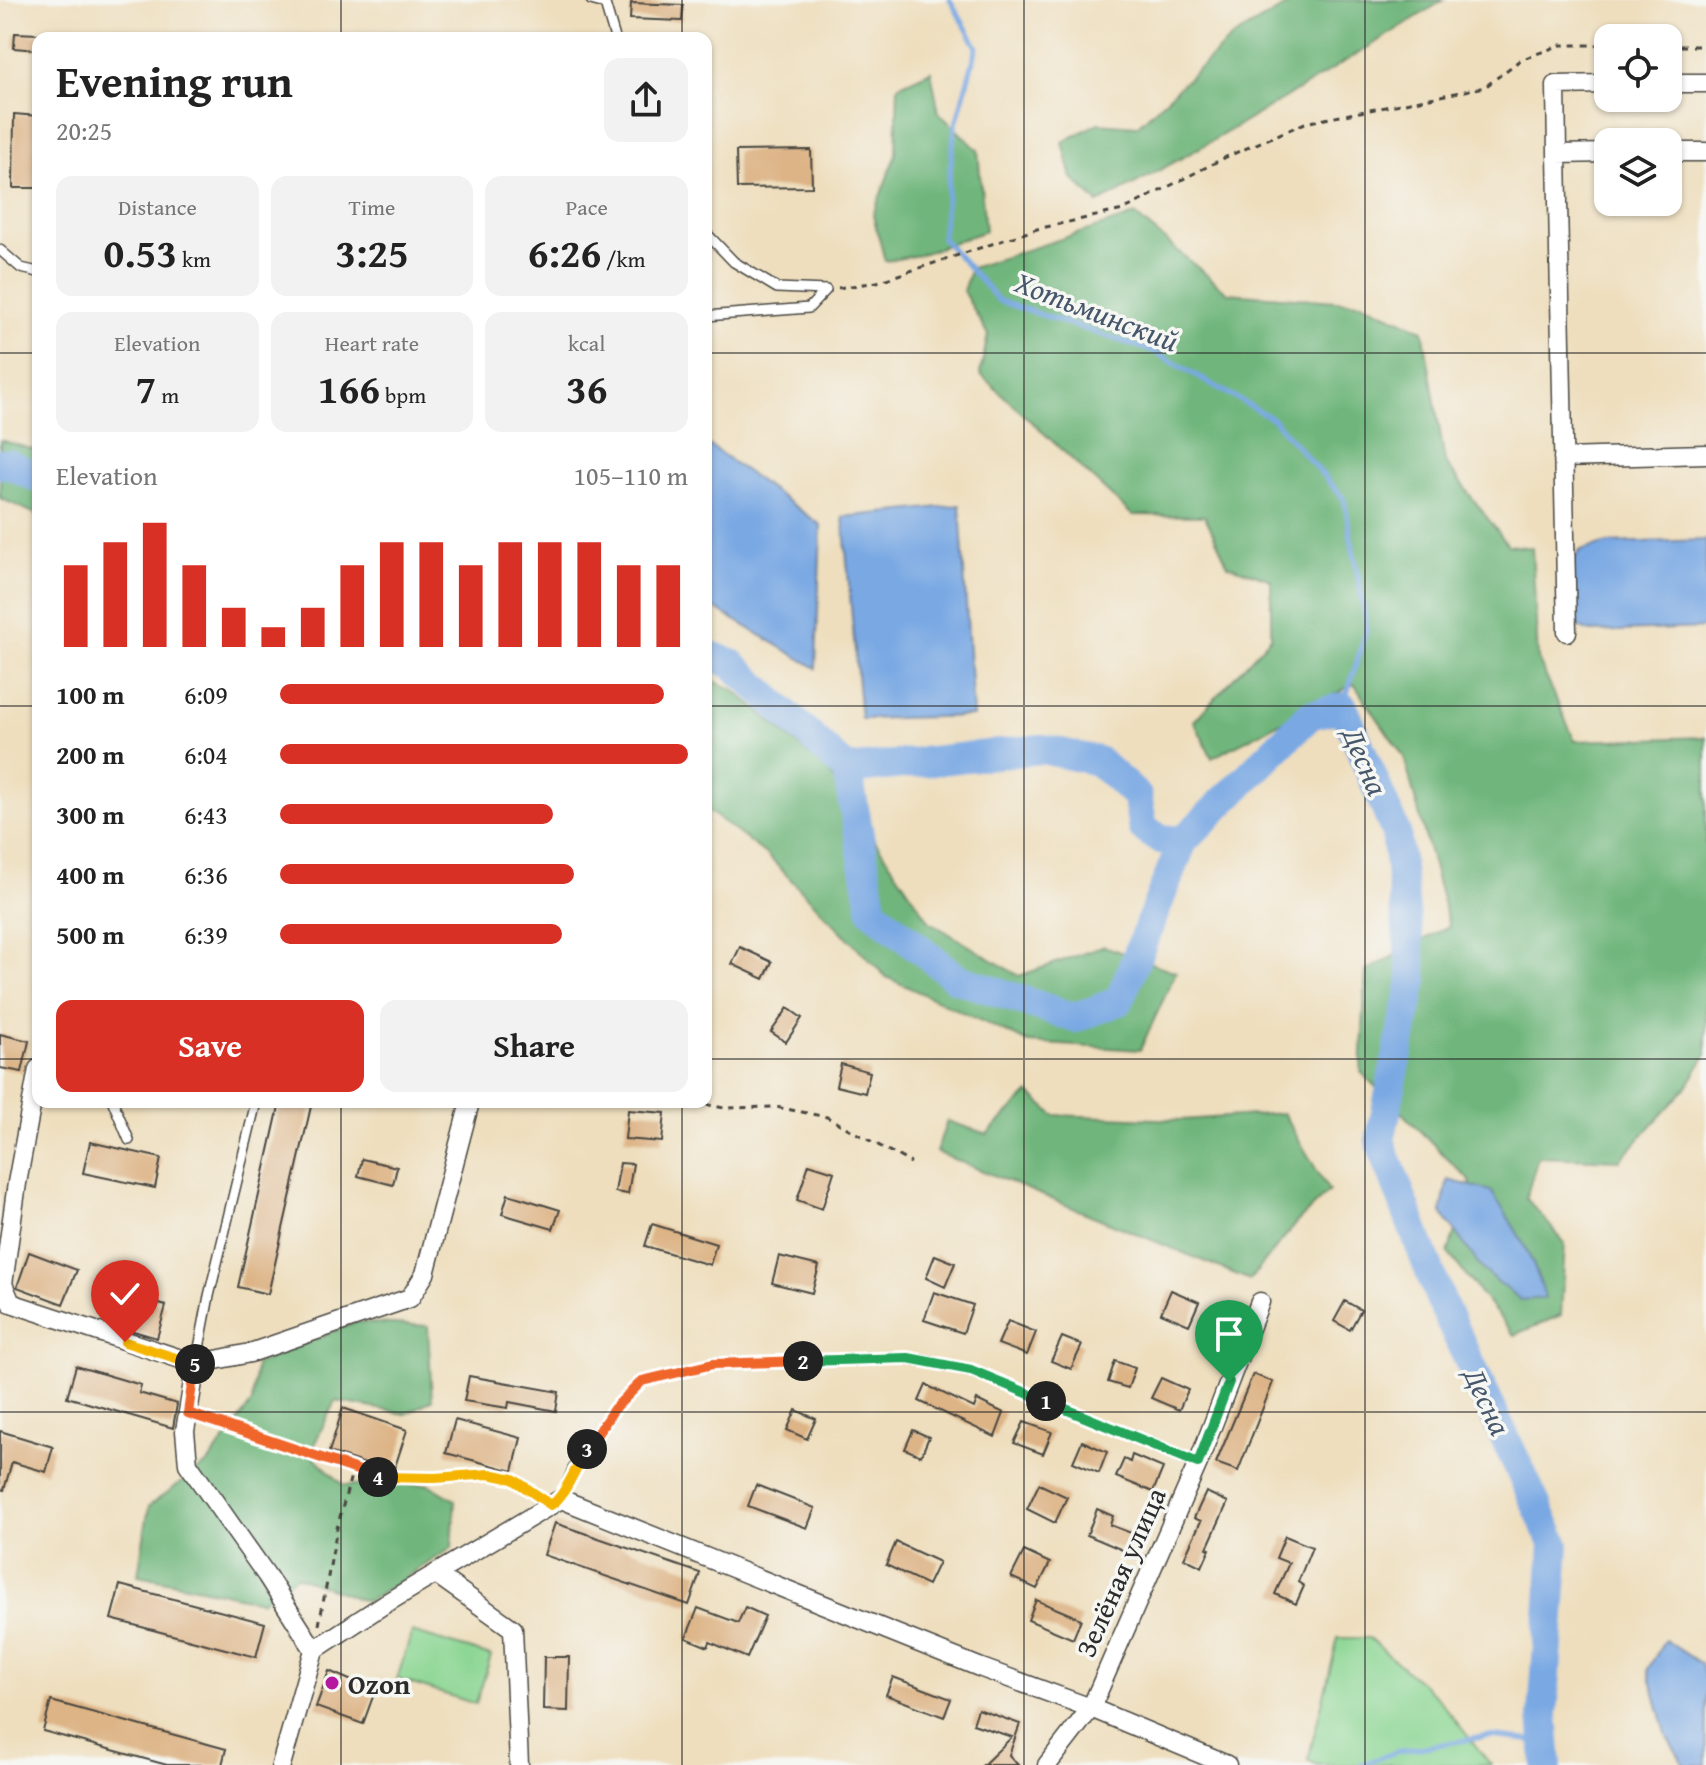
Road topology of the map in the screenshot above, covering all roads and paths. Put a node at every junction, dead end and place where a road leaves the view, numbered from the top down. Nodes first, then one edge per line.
1 (591, 0) edge
2 (613, 32) edge
3 (1594, 45) edge
4 (1682, 46) edge
5 (1706, 46) edge
6 (1682, 83) edge
7 (1706, 83) edge
8 (1594, 84) edge
9 (1682, 152) edge
10 (1706, 152) edge
11 (1594, 153) edge
12 (1557, 154) junction
13 (712, 239) edge
14 (0, 250) edge
15 (32, 271) edge
16 (826, 290) junction
17 (712, 316) edge
18 (1706, 454) edge
19 (1563, 458) junction
20 (1567, 632) dead end
21 (32, 1102) edge
22 (712, 1106) edge
23 (116, 1108) edge
24 (255, 1108) edge
25 (468, 1108) edge
26 (129, 1140) dead end
27 (911, 1163) dead end
28 (1260, 1302) dead end
29 (196, 1364) junction
30 (188, 1413) junction
31 (1198, 1463) junction
32 (353, 1468) junction
33 (556, 1502) junction
34 (436, 1574) junction
35 (314, 1650) junction
36 (1091, 1708) junction
37 (1225, 1764) edge
38 (281, 1765) edge
39 (519, 1765) edge
40 (1047, 1765) edge

1 - 2 lane
3 - 16 path
4 - 5 path
6 - 7 street
8 - 12 street
9 - 10 street
11 - 12 street
12 - 19 street
13 - 16 lane
14 - 15 lane
16 - 17 lane
18 - 19 street
19 - 20 street
21 - 29 street
22 - 27 path
23 - 26 lane
24 - 29 lane
25 - 29 street
28 - 31 street, Зелёная улица
29 - 30 street
30 - 32 path
30 - 35 street
31 - 33 lane
31 - 36 street, Зелёная улица
32 - 33 path
32 - 35 path
33 - 34 street
33 - 36 street
34 - 35 street
34 - 39 street
35 - 38 street
36 - 37 street
36 - 40 street, Зелёная улица

